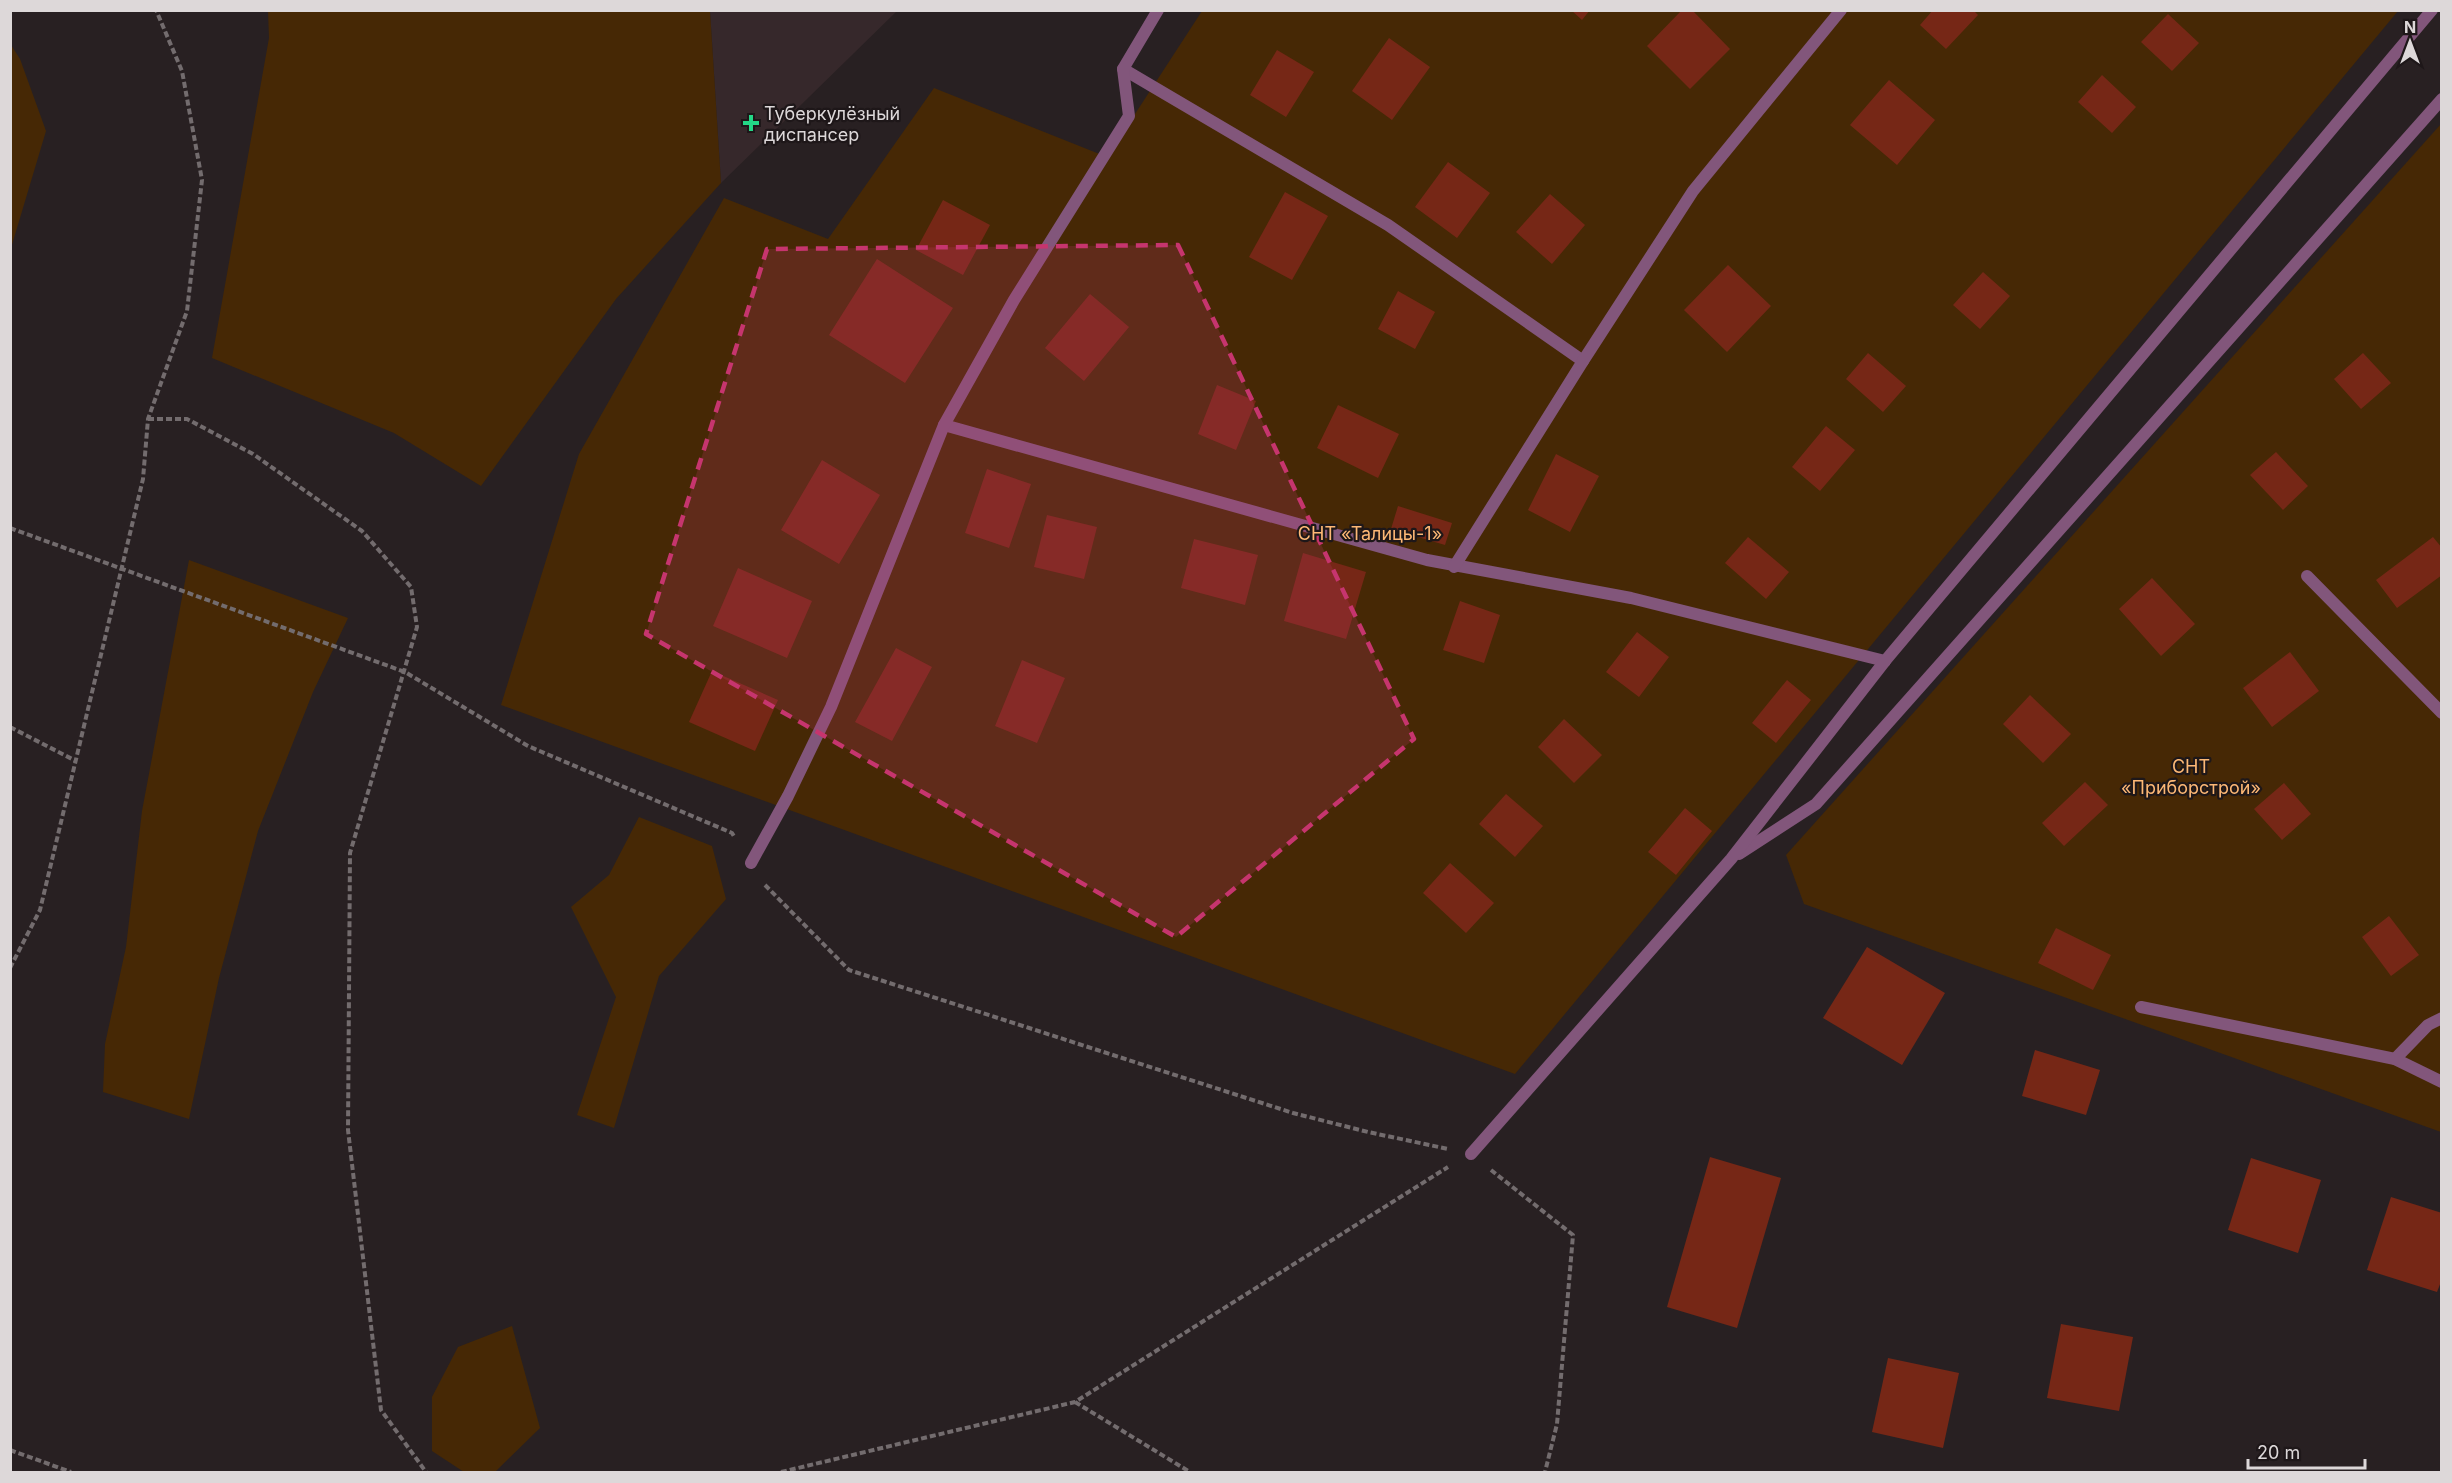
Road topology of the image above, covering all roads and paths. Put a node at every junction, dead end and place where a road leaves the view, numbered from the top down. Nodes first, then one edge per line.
1 (156, 10) edge
2 (1158, 10) edge
3 (2432, 10) edge
4 (1834, 12) edge
5 (1123, 69) junction
6 (2442, 99) edge
7 (1582, 361) junction
8 (148, 418) junction
9 (944, 425) junction
10 (10, 528) edge
11 (1454, 567) junction
12 (121, 569) junction
13 (2307, 576) dead end
14 (1885, 661) junction
15 (405, 672) junction
16 (2442, 713) edge
17 (10, 727) edge
18 (76, 761) junction
19 (1731, 859) junction
20 (751, 863) junction
21 (10, 968) edge
22 (2141, 1007) dead end
23 (2442, 1018) edge
24 (2395, 1059) junction
25 (2442, 1082) edge
26 (1471, 1154) junction
27 (1075, 1402) junction
28 (10, 1450) edge
29 (71, 1473) edge
30 (426, 1473) edge
31 (781, 1473) edge
32 (1190, 1473) edge
33 (1545, 1473) edge

1 - 8 path
2 - 5 lane
3 - 14 lane
4 - 7 lane
5 - 7 lane
5 - 9 lane
6 - 19 lane
7 - 11 lane
8 - 12 path
8 - 15 path
9 - 11 lane
9 - 20 lane
10 - 12 path
11 - 14 lane
12 - 15 path
12 - 18 path
13 - 16 lane
14 - 19 lane
15 - 20 path
15 - 30 path
17 - 18 path
18 - 21 path
19 - 26 lane
20 - 26 path
22 - 24 lane
23 - 24 lane
24 - 25 lane
26 - 27 path
26 - 33 path
27 - 31 path
27 - 32 path
28 - 29 path

